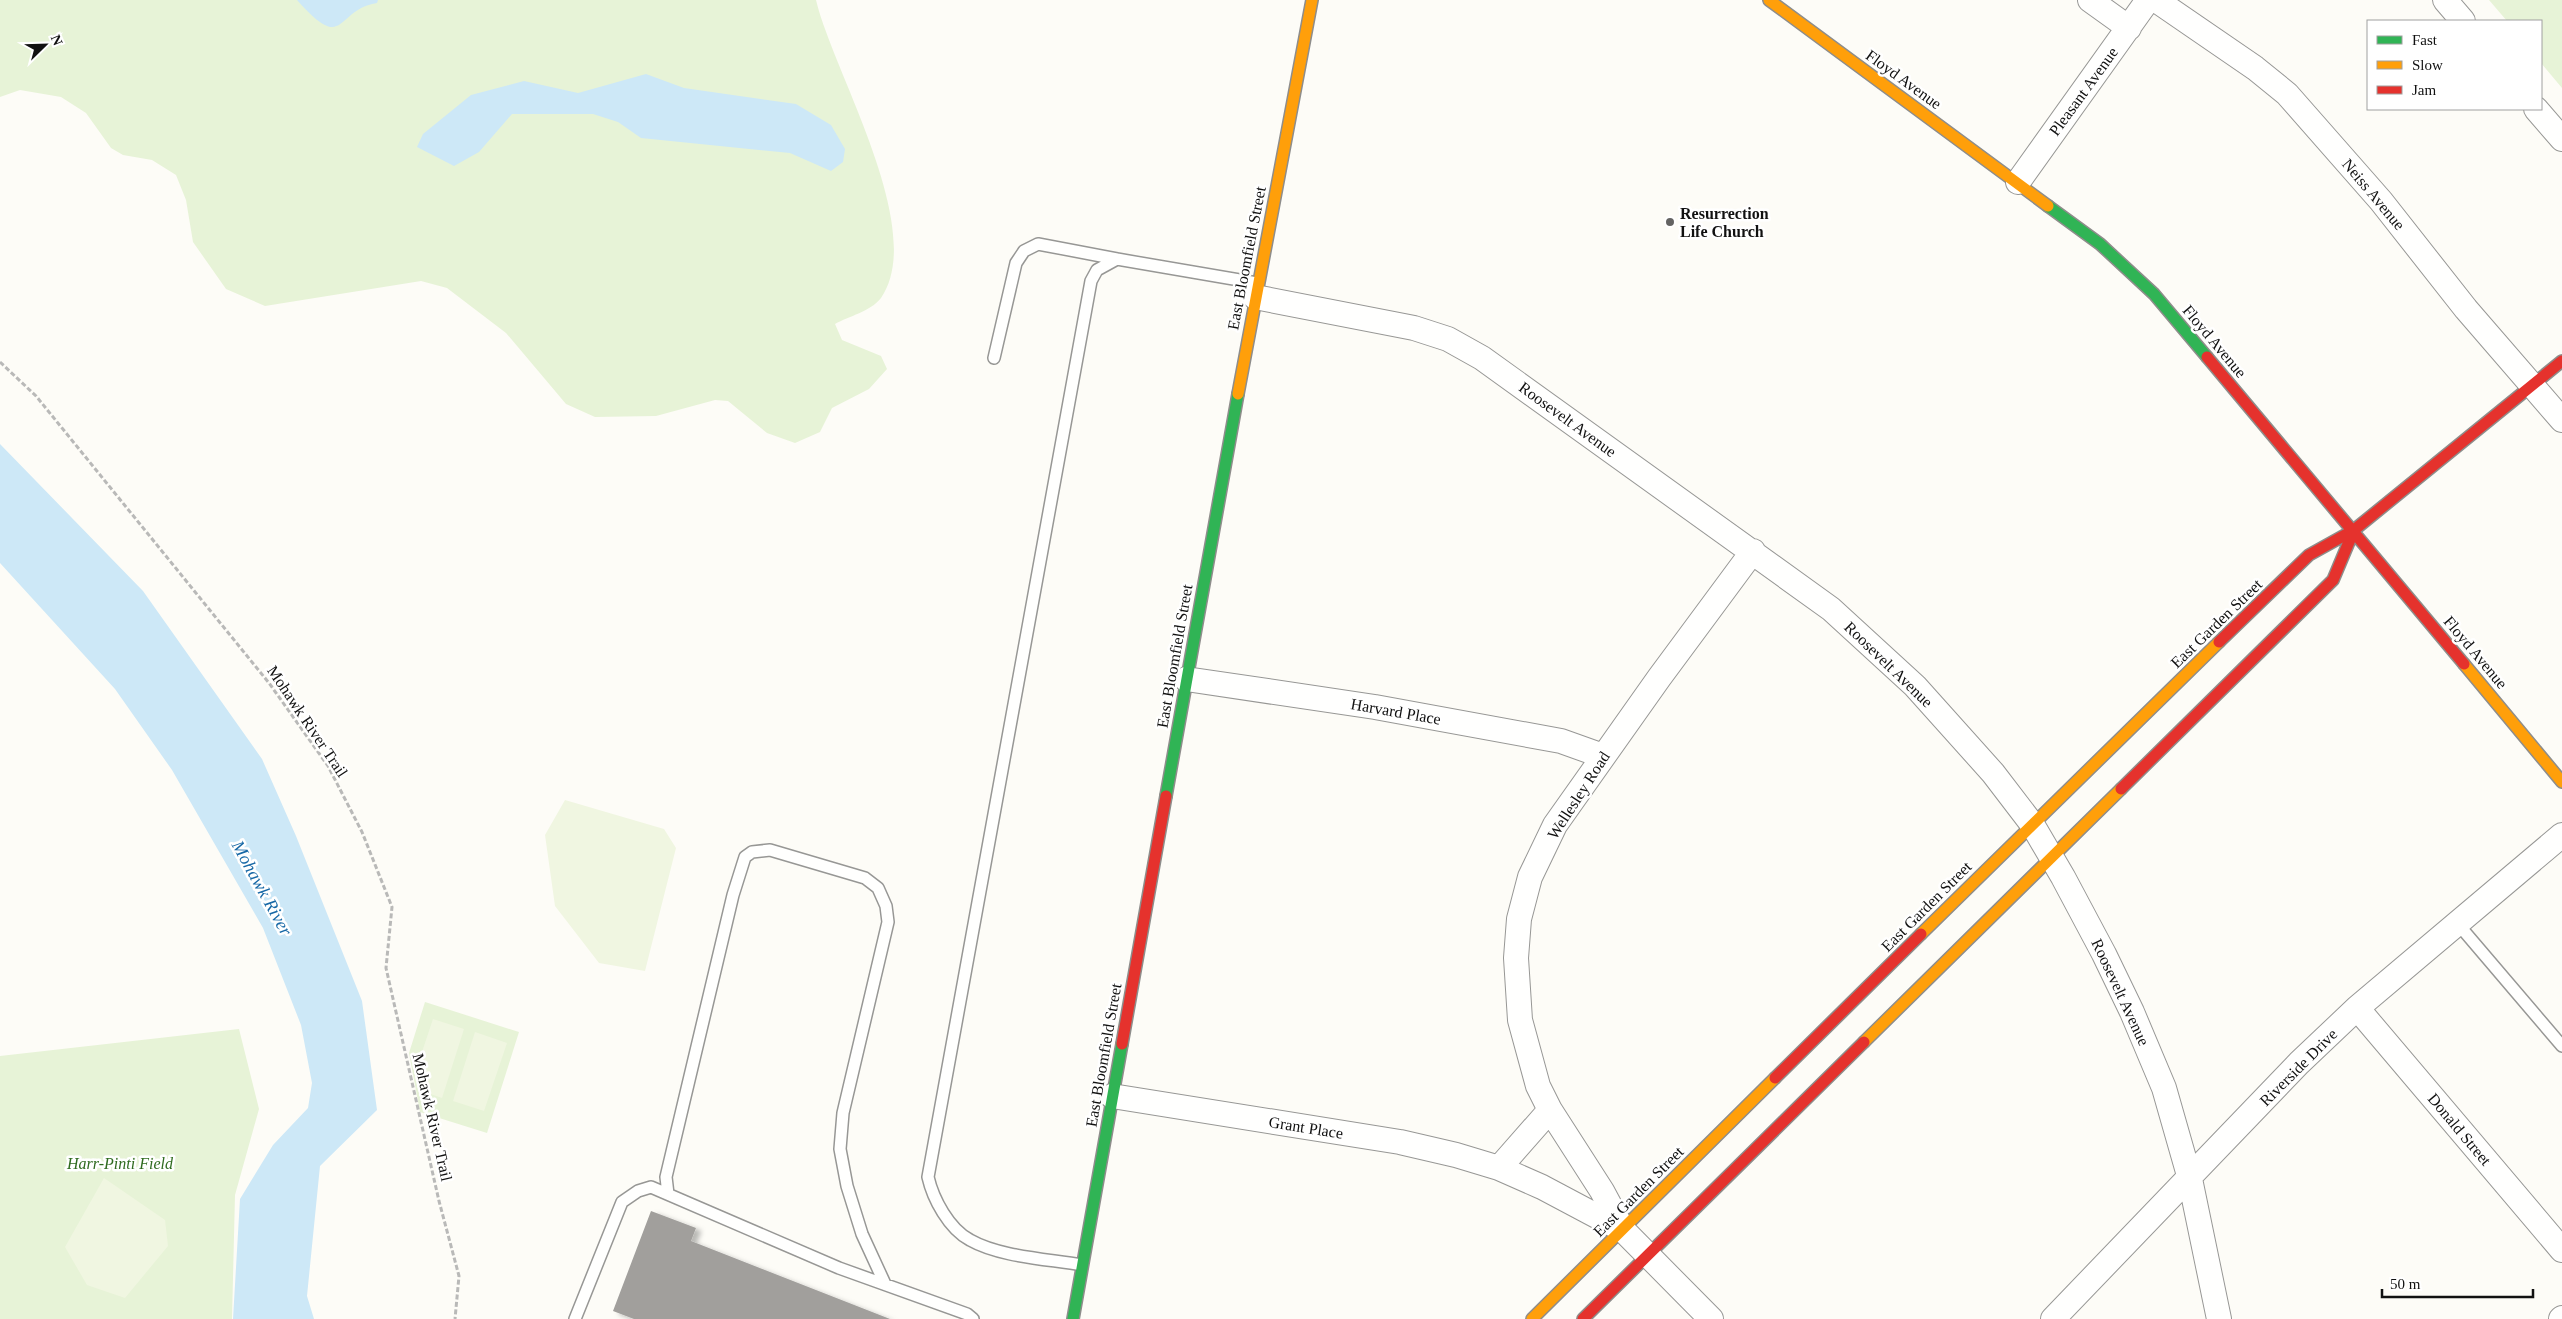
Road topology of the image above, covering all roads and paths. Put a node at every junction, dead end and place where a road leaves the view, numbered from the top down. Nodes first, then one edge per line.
1 (1312, 0) edge
2 (1769, 0) edge
3 (2090, 0) edge
4 (2148, 0) edge
5 (2156, 0) edge
6 (2445, 0) edge
7 (2461, 20) edge
8 (2129, 28) junction
9 (2537, 110) edge
10 (2562, 139) edge
11 (2018, 182) junction
12 (1116, 259) junction
13 (1256, 290) junction
14 (994, 358) dead end
15 (2562, 361) edge
16 (0, 362) edge
17 (2533, 386) junction
18 (2562, 420) edge
19 (2354, 530) junction
20 (1753, 551) junction
21 (1186, 679) junction
22 (1604, 756) junction
23 (2562, 782) edge
24 (2032, 824) junction
25 (2562, 835) edge
26 (2052, 856) junction
27 (2458, 924) junction
28 (2357, 1008) junction
29 (2562, 1046) edge
30 (1112, 1096) junction
31 (1550, 1110) junction
32 (1499, 1168) junction
33 (2190, 1179) junction
34 (668, 1194) junction
35 (1622, 1230) junction
36 (2562, 1250) edge
37 (1647, 1256) junction
38 (1082, 1265) junction
39 (885, 1284) junction
40 (455, 1319) edge
41 (575, 1319) edge
42 (973, 1319) edge
43 (1073, 1319) edge
44 (1532, 1319) edge
45 (1583, 1319) edge
46 (1711, 1319) edge
47 (2053, 1319) edge
48 (2219, 1319) edge

1 - 13 street, East Bloomfield Street
2 - 11 street, Floyd Avenue
3 - 8 street
4 - 8 street, Pleasant Avenue
5 - 17 street, Neiss Avenue
6 - 7 street
8 - 11 street, Pleasant Avenue
9 - 10 street
11 - 19 street, Floyd Avenue
12 - 13 lane
12 - 14 lane
12 - 38 lane
13 - 20 street, Roosevelt Avenue
13 - 21 street, East Bloomfield Street
15 - 17 street, East Garden Street
16 - 40 path, Mohawk River Trail
17 - 18 street, Neiss Avenue
17 - 19 street, East Garden Street
19 - 23 street, Floyd Avenue
19 - 24 street, East Garden Street
19 - 26 street, East Garden Street
20 - 22 street, Wellesley Road
20 - 24 street, Roosevelt Avenue
21 - 22 street, Harvard Place
21 - 30 street, East Bloomfield Street
22 - 31 street, Wellesley Road
24 - 26 street, Roosevelt Avenue
24 - 35 street, East Garden Street
25 - 27 street, Riverside Drive
26 - 33 street, Roosevelt Avenue
26 - 37 street, East Garden Street
27 - 28 street, Riverside Drive
27 - 29 lane
28 - 33 street, Riverside Drive
28 - 36 street, Donald Street
30 - 32 street, Grant Place
30 - 38 street, East Bloomfield Street
31 - 32 street
31 - 35 street, Wellesley Road
32 - 35 street, Grant Place
33 - 47 street, Riverside Drive
33 - 48 street, Roosevelt Avenue
34 - 39 lane
34 - 39 lane
34 - 41 lane
35 - 37 street, Wellesley Road
35 - 44 street, East Garden Street
37 - 45 street, East Garden Street
37 - 46 street, Wellesley Road
38 - 43 street, East Bloomfield Street
39 - 42 lane

